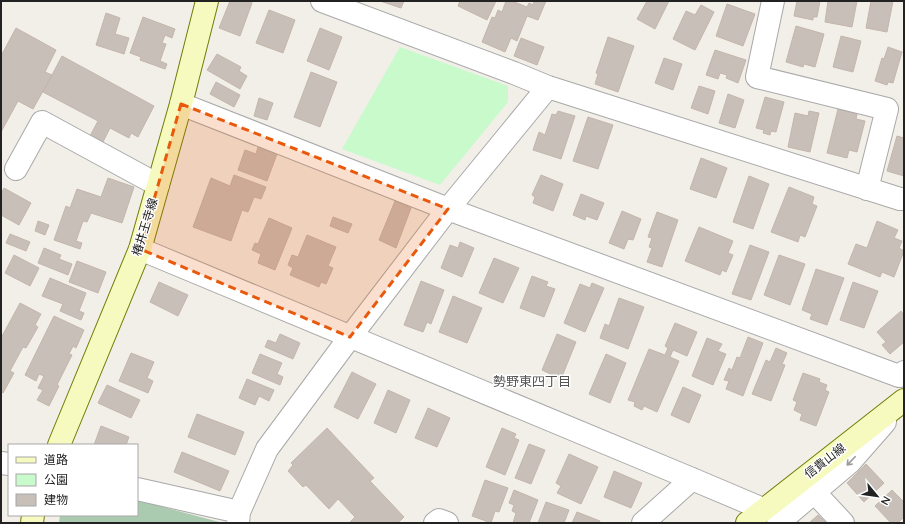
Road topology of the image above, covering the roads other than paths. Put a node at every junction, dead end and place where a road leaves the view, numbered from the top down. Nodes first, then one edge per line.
1 (207, 1) edge
2 (322, 1) edge
3 (773, 1) edge
4 (548, 87) junction
5 (181, 104) junction
6 (16, 169) dead end
7 (158, 185) junction
8 (866, 189) junction
9 (904, 199) edge
10 (448, 209) junction
11 (140, 249) junction
12 (350, 337) junction
13 (904, 372) edge
14 (904, 400) edge
15 (59, 444) edge
16 (692, 479) junction
17 (138, 489) edge
18 (815, 493) junction
19 (239, 518) edge
20 (763, 518) edge
21 (435, 523) edge
22 (448, 523) edge
23 (643, 523) edge
24 (843, 523) edge

1 - 5 main road, 椿井王寺線
2 - 4 street
3 - 8 street
4 - 8 street
4 - 10 street
5 - 7 main road, 椿井王寺線
5 - 10 street
6 - 7 street
7 - 11 main road, 椿井王寺線
8 - 9 street
10 - 12 street
10 - 13 street
11 - 12 street
11 - 15 main road, 椿井王寺線
12 - 16 street
12 - 19 street
14 -> 18 street
14 - 20 main road, 信貴山線
16 - 20 street
16 - 23 street
17 - 19 street
18 - 20 street
18 - 24 street
21 - 22 street

